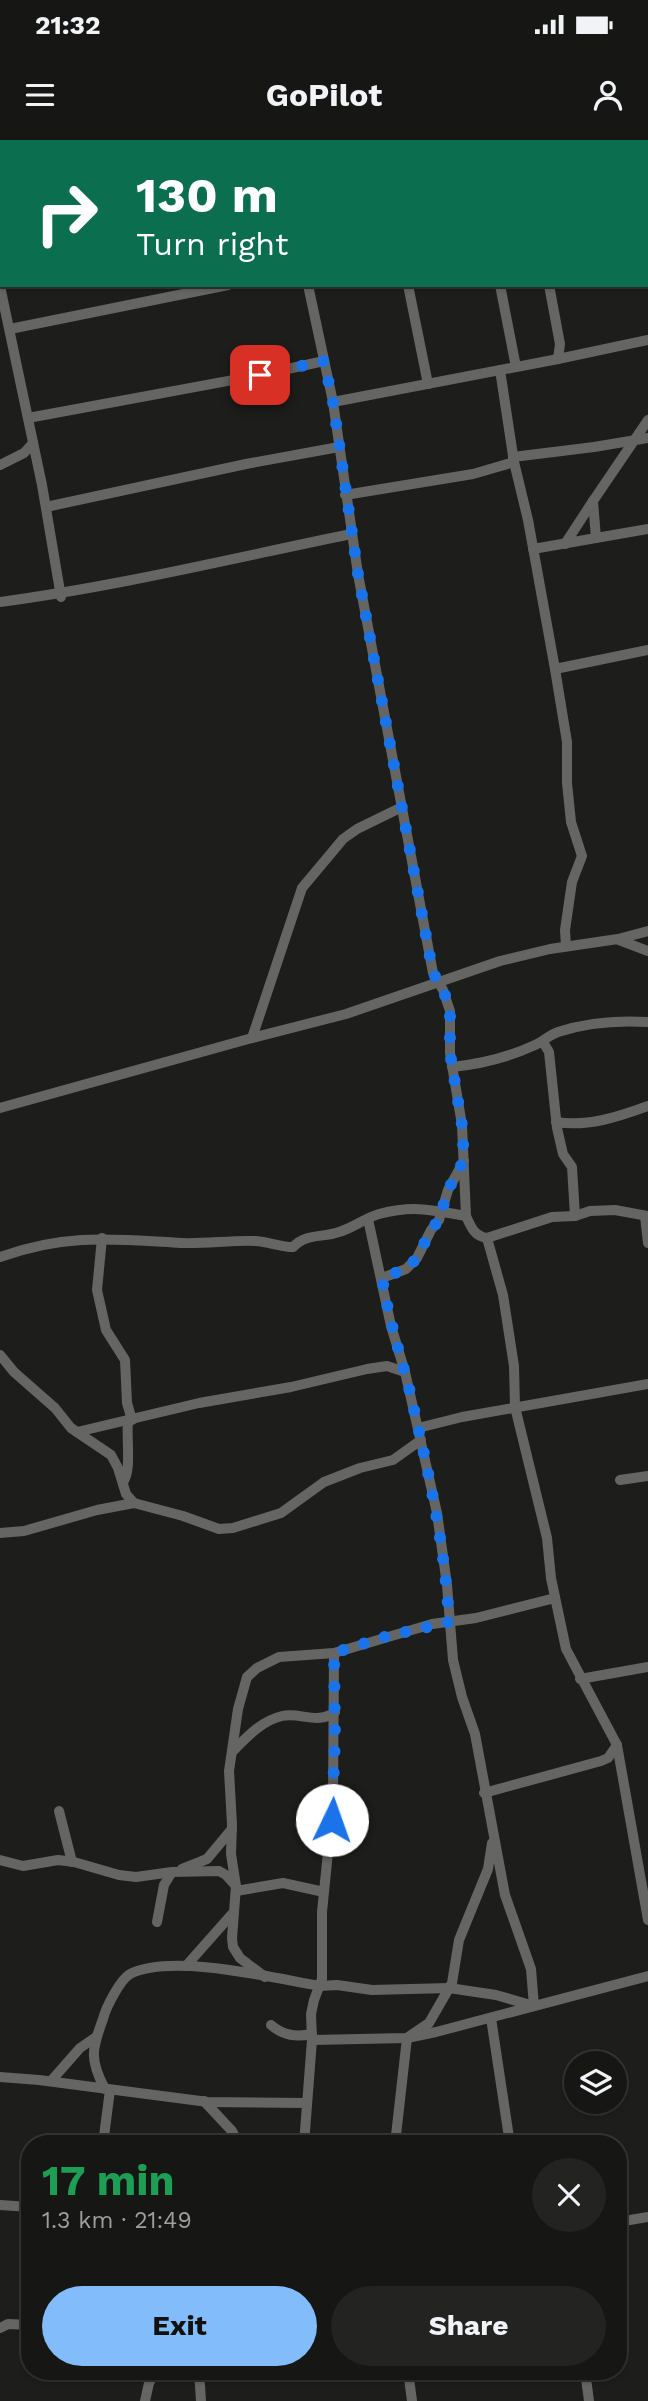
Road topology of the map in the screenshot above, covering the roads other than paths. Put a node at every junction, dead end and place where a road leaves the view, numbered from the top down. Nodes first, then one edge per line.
1 (0, 287) edge
2 (218, 287) edge
3 (308, 287) edge
4 (408, 287) edge
5 (500, 287) edge
6 (549, 287) edge
7 (10, 329) junction
8 (648, 340) edge
9 (558, 359) junction
10 (324, 361) junction
11 (516, 368) junction
12 (500, 370) junction
13 (428, 384) junction
14 (333, 402) junction
15 (28, 418) junction
16 (648, 420) edge
17 (648, 438) edge
18 (633, 440) junction
19 (33, 443) junction
20 (338, 447) junction
21 (514, 459) junction
22 (0, 465) edge
23 (345, 495) junction
24 (593, 500) junction
25 (46, 507) junction
26 (648, 529) edge
27 (351, 534) junction
28 (596, 538) junction
29 (565, 544) junction
30 (533, 549) junction
31 (61, 595) junction
32 (0, 602) edge
33 (648, 650) edge
34 (555, 669) junction
35 (402, 807) junction
36 (648, 931) edge
37 (618, 939) junction
38 (566, 946) junction
39 (648, 951) edge
40 (439, 983) junction
41 (648, 1022) edge
42 (252, 1038) junction
43 (543, 1042) junction
44 (452, 1067) junction
45 (648, 1106) edge
46 (0, 1108) edge
47 (556, 1122) junction
48 (464, 1160) junction
49 (442, 1212) junction
50 (466, 1216) junction
51 (575, 1216) junction
52 (646, 1216) edge
53 (368, 1219) junction
54 (102, 1238) junction
55 (487, 1238) junction
56 (648, 1243) edge
57 (0, 1257) edge
58 (382, 1278) junction
59 (0, 1355) edge
60 (405, 1372) junction
61 (648, 1384) edge
62 (516, 1407) junction
63 (130, 1420) junction
64 (418, 1427) junction
65 (77, 1432) junction
66 (421, 1440) junction
67 (648, 1476) edge
68 (620, 1480) dead end
69 (123, 1482) junction
70 (134, 1503) junction
71 (0, 1533) edge
72 (555, 1598) junction
73 (449, 1622) junction
74 (334, 1653) junction
75 (648, 1667) edge
76 (580, 1679) junction
77 (335, 1712) junction
78 (617, 1745) junction
79 (232, 1752) junction
80 (484, 1793) junction
81 (59, 1811) dead end
82 (232, 1829) junction
83 (494, 1835) junction
84 (0, 1860) edge
85 (72, 1862) junction
86 (173, 1872) junction
87 (236, 1889) junction
88 (324, 1892) junction
89 (234, 1911) junction
90 (648, 1920) edge
91 (157, 1922) dead end
92 (187, 1966) junction
93 (648, 1976) edge
94 (266, 1978) junction
95 (320, 1986) junction
96 (449, 1988) junction
97 (534, 2006) junction
98 (491, 2018) junction
99 (271, 2025) dead end
100 (96, 2037) junction
101 (312, 2037) junction
102 (407, 2038) junction
103 (0, 2077) edge
104 (51, 2081) junction
105 (108, 2089) junction
106 (204, 2101) junction
107 (307, 2103) junction
108 (104, 2135) edge
109 (234, 2135) edge
110 (305, 2135) edge
111 (396, 2135) edge
112 (509, 2135) edge
113 (0, 2205) edge
114 (21, 2206) edge
115 (648, 2217) edge
116 (627, 2220) edge
117 (21, 2325) edge
118 (0, 2328) edge
119 (151, 2380) edge
120 (200, 2380) edge
121 (409, 2380) edge
122 (586, 2380) edge
123 (145, 2401) edge
124 (201, 2401) edge
125 (412, 2401) edge
126 (589, 2401) edge

1 - 7 street
2 - 7 street
3 - 10 street
4 - 13 street
5 - 11 street
6 - 9 street
7 - 15 street
8 - 9 street
9 - 11 street
10 - 14 street
10 - 15 street
11 - 12 street
12 - 13 street
12 - 21 street
13 - 14 street
14 - 20 street
15 - 19 street
16 - 18 street
17 - 18 street
18 - 21 street
18 - 24 street
19 - 22 street
19 - 25 street
20 - 23 street
20 - 25 street
21 - 23 street
21 - 30 street
23 - 27 street
24 - 28 street
24 - 29 street
25 - 31 street
26 - 28 street
27 - 31 street
27 - 35 street
28 - 29 street
29 - 30 street
30 - 34 street
31 - 32 street
33 - 34 street
34 - 38 street
35 - 40 street
35 - 42 street
36 - 37 street
37 - 38 street
37 - 39 street
38 - 40 street
40 - 42 street
40 - 44 street
41 - 43 street
42 - 46 street
43 - 44 street
43 - 47 street
44 - 48 street
45 - 47 street
47 - 51 street
48 - 49 street
48 - 50 street
49 - 50 street
49 - 53 street
49 - 58 street
50 - 55 street
51 - 52 street
51 - 55 street
52 - 56 street
53 - 54 street
53 - 58 street
54 - 57 street
54 - 63 street
55 - 62 street
58 - 60 street
59 - 65 street
60 - 63 street
60 - 64 street
61 - 62 street
62 - 64 street
62 - 72 street
63 - 65 street
63 - 69 street
64 - 66 street
65 - 69 street
66 - 70 street
66 - 73 street
67 - 68 street
69 - 70 street
70 - 71 street
72 - 73 street
72 - 76 street
73 - 74 street
73 - 80 street
74 - 77 street
74 - 79 street
75 - 76 street
76 - 78 street
77 - 79 street
77 - 88 street
78 - 80 street
78 - 90 street
79 - 82 street
80 - 83 street
81 - 85 street
82 - 86 street
82 - 87 street
83 - 96 street
83 - 97 street
84 - 85 street
85 - 86 street
86 - 87 street
86 - 91 street
87 - 88 street
87 - 89 street
88 - 95 street
89 - 92 street
89 - 94 street
92 - 94 street
92 - 100 street
93 - 97 street
94 - 95 street
95 - 96 street
95 - 101 street
96 - 97 street
96 - 102 street
97 - 98 street
98 - 102 street
98 - 112 street
99 - 101 street
100 - 104 street
100 - 105 street
101 - 102 street
101 - 107 street
102 - 111 street
103 - 104 street
104 - 105 street
105 - 106 street
105 - 108 street
106 - 107 street
106 - 109 street
107 - 110 street
113 - 114 street
115 - 116 street
117 - 118 street
119 - 123 street
120 - 124 street
121 - 125 street
122 - 126 street

